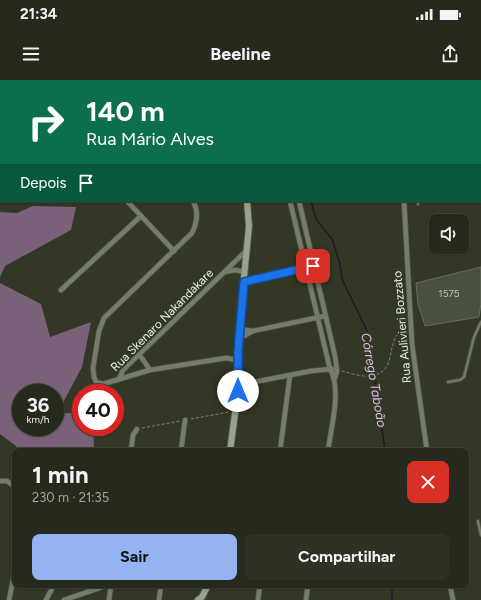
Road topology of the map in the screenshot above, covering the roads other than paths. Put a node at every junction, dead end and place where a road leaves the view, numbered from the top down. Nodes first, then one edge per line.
1 (128, 202) edge
2 (193, 202) edge
3 (248, 202) edge
4 (290, 202) edge
5 (298, 202) edge
6 (404, 202) edge
7 (141, 216) junction
8 (247, 250) junction
9 (174, 251) junction
10 (313, 266) junction
11 (306, 268) junction
12 (225, 272) junction
13 (245, 272) junction
14 (244, 282) junction
15 (60, 290) dead end
16 (325, 316) junction
17 (318, 318) junction
18 (481, 322) edge
19 (239, 329) junction
20 (252, 331) junction
21 (238, 339) junction
22 (238, 352) junction
23 (139, 354) junction
24 (226, 358) junction
25 (237, 360) junction
26 (330, 369) junction
27 (150, 370) junction
28 (337, 371) junction
29 (290, 376) junction
30 (335, 378) junction
31 (119, 379) junction
32 (448, 382) dead end
33 (238, 385) junction
34 (185, 420) road end
35 (137, 429) road end
36 (132, 448) edge
37 (181, 448) edge
38 (230, 448) edge
39 (280, 448) edge
40 (328, 448) edge
41 (427, 448) edge
42 (0, 481) edge
43 (12, 485) edge
44 (478, 521) dead end
45 (481, 535) edge
46 (12, 585) edge
47 (52, 588) edge
48 (99, 588) edge
49 (111, 588) edge
50 (161, 588) edge
51 (207, 588) edge
52 (260, 588) edge
53 (308, 588) edge
54 (451, 588) edge
55 (202, 599) edge
56 (9, 600) edge
57 (46, 600) edge
58 (64, 600) edge
59 (109, 600) edge
60 (159, 600) edge
61 (258, 600) edge
62 (306, 600) edge
63 (453, 600) edge

1 - 7 street
2 - 9 street, Rua Skenaro Nakandakare
3 - 8 street
4 - 11 street
5 - 10 street
6 - 41 street, Rua Aulivieri Bozzato
7 - 9 street
7 - 15 street
8 - 12 street, Rua Skenaro Nakandakare
8 - 13 street
9 - 31 street, Rua Skenaro Nakandakare
10 - 11 street
10 - 16 street
11 - 14 street
11 - 17 street
12 - 13 street, Rua Skenaro Nakandakare
12 - 23 street, Rua Skenaro Nakandakare
13 - 14 street
14 - 19 street
16 - 17 street
16 - 28 street
17 - 20 street
17 - 26 street
18 - 32 lane
19 - 20 street
19 - 21 street
20 - 21 street
21 - 22 street
22 - 24 street
22 - 25 street
23 - 27 street
23 - 31 street, Rua Skenaro Nakandakare
24 - 25 street
24 - 27 street
25 - 33 street
26 - 28 street
26 - 29 street
26 - 30 street
27 - 31 street
28 - 30 street
29 - 33 street
29 - 39 street
30 - 40 street
33 - 38 street
34 - 37 street
35 - 36 street
42 - 43 street
44 - 45 lane
46 - 56 street
47 - 57 street
48 - 58 street
49 - 59 street
50 - 60 street
51 - 55 street
52 - 61 street
53 - 62 street
54 - 63 street

